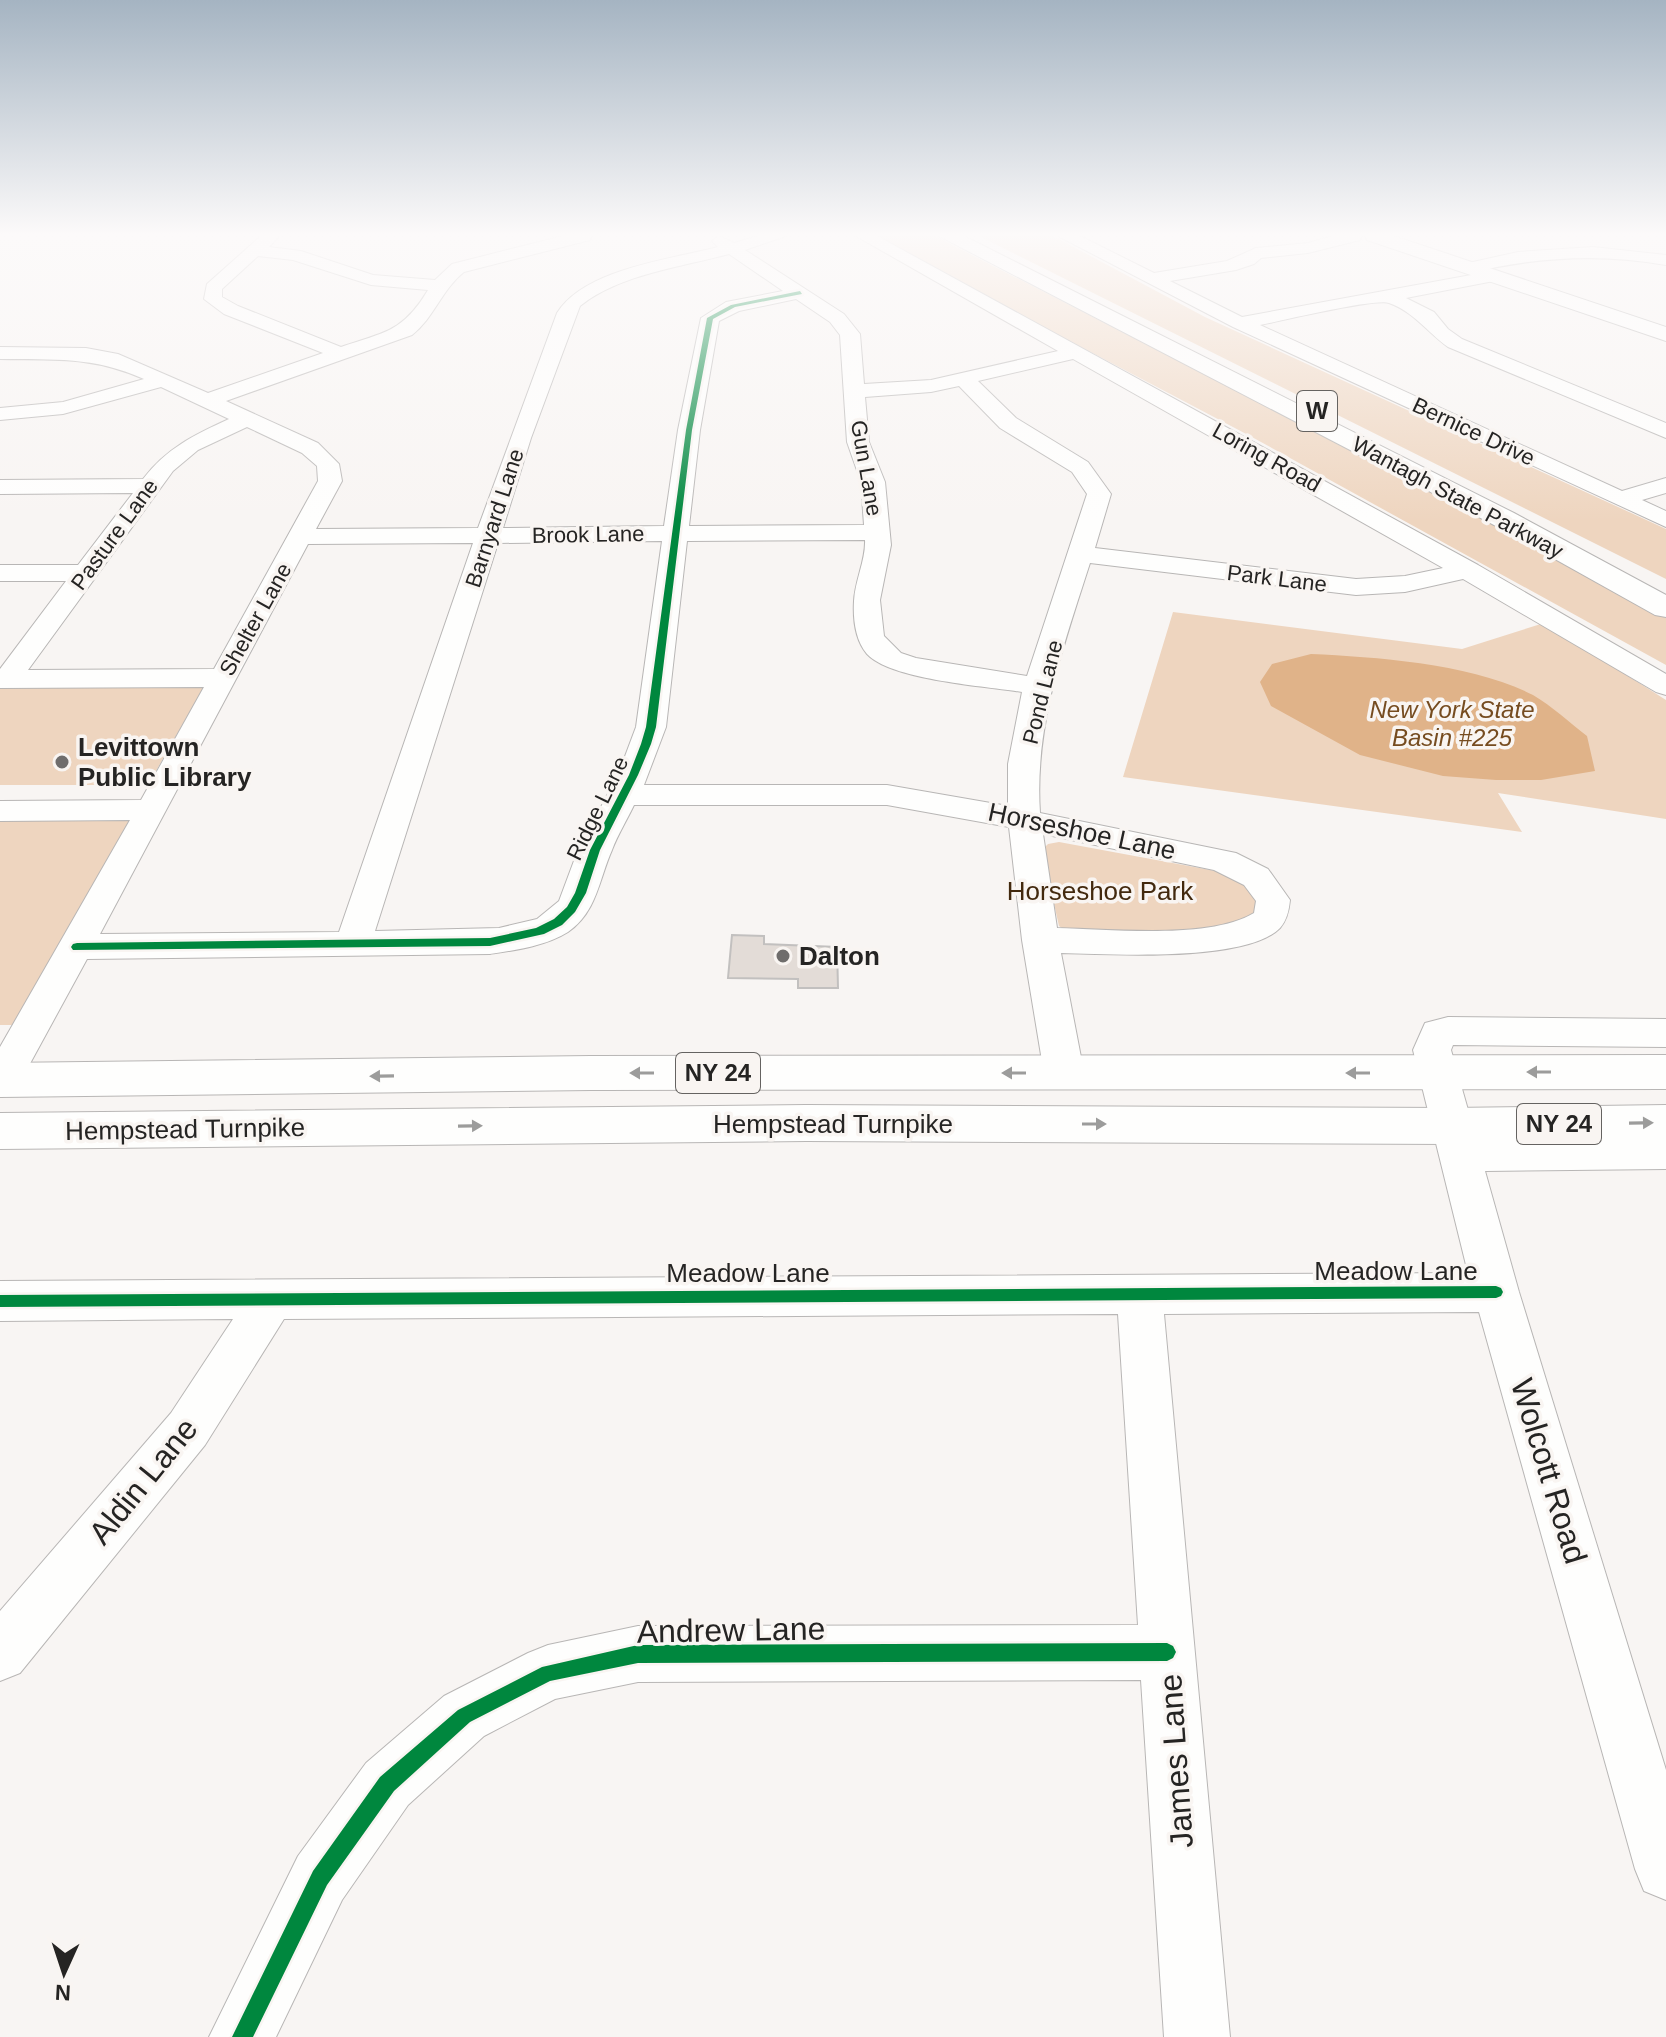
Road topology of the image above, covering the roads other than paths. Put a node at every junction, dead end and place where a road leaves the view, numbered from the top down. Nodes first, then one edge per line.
1 (284, 331) edge
2 (401, 331) edge
3 (560, 331) edge
4 (708, 331) edge
5 (848, 331) edge
6 (1035, 331) edge
7 (1135, 331) edge
8 (1158, 331) edge
9 (1257, 331) edge
10 (1439, 331) edge
11 (0, 353) edge
12 (1075, 353) junction
13 (342, 354) junction
14 (964, 379) junction
15 (163, 380) junction
16 (856, 391) junction
17 (207, 401) junction
18 (0, 414) edge
19 (247, 419) junction
20 (1666, 431) edge
21 (1666, 485) edge
22 (150, 486) junction
23 (0, 487) edge
24 (1621, 499) junction
25 (1666, 520) edge
26 (876, 532) junction
27 (676, 533) junction
28 (488, 535) junction
29 (300, 537) junction
30 (1083, 554) junction
31 (1469, 570) junction
32 (0, 573) edge
33 (85, 573) junction
34 (1666, 586) edge
35 (1666, 608) edge
36 (223, 678) junction
37 (3, 679) edge
38 (1038, 686) junction
39 (1666, 686) edge
40 (622, 795) junction
41 (152, 810) junction
42 (0, 811) edge
43 (1024, 819) junction
44 (1040, 940) junction
45 (353, 943) junction
46 (77, 947) junction
47 (1666, 1033) edge
48 (13, 1036) edge
49 (1666, 1072) edge
50 (1064, 1073) junction
51 (1436, 1073) junction
52 (0, 1080) edge
53 (1666, 1123) edge
54 (0, 1131) edge
55 (1455, 1141) junction
56 (1666, 1153) edge
57 (1496, 1292) junction
58 (1139, 1294) junction
59 (272, 1299) junction
60 (0, 1301) edge
61 (1167, 1652) junction
62 (0, 1653) edge
63 (1666, 1869) edge
64 (242, 2037) edge
65 (1197, 2037) edge

1 - 13 street
2 - 13 street
3 - 28 street, Barnyard Lane
4 - 27 street, Ridge Lane
5 - 16 street, Gun Lane
6 - 12 street, Loring Road
7 - 35 main road, Wantagh State Parkway / W
8 - 34 main road, Wantagh State Parkway / W
9 - 24 street, Bernice Drive
10 - 20 street
11 - 15 street, Shelter Lane
12 - 14 street
12 - 31 street, Loring Road
13 - 17 street
14 - 16 street
14 - 30 street, Pond Lane
15 - 17 street, Shelter Lane
15 - 18 street
16 - 26 street, Gun Lane
17 - 19 street, Shelter Lane
19 - 22 street, Pasture Lane
19 - 29 street, Shelter Lane
21 - 24 street
22 - 23 street
22 - 33 street, Pasture Lane
24 - 25 street, Bernice Drive
26 - 27 street, Brook Lane
26 - 38 street, Gun Lane
27 - 28 street, Brook Lane
27 - 40 street, Ridge Lane
28 - 29 street, Brook Lane
28 - 45 street, Barnyard Lane
29 - 36 street, Shelter Lane
30 - 31 street, Park Lane
30 - 38 street, Pond Lane
31 - 39 street, Loring Road
32 - 33 street
33 - 37 street, Pasture Lane
36 - 37 street
36 - 41 street, Shelter Lane
38 - 43 street, Pond Lane
40 - 43 street, Horseshoe Lane
40 - 45 street, Ridge Lane
41 - 42 street
41 - 46 street, Shelter Lane
43 - 44 street, Pond Lane
43 - 44 street, Horseshoe Lane
44 - 50 street, Pond Lane
45 - 46 street, Ridge Lane
46 - 48 street, Shelter Lane
47 - 51 street
48 - 52 street, Shelter Lane
49 -> 51 main road, Hempstead Turnpike / NY 24
51 -> 50 main road, Hempstead Turnpike / NY 24
50 -> 52 main road, Hempstead Turnpike / NY 24
51 - 55 street, Wolcott Road
55 -> 53 main road, Hempstead Turnpike / NY 24
54 -> 55 main road, Hempstead Turnpike / NY 24
55 - 56 street, Hempstead Turnpike
55 - 57 street, Wolcott Road
57 - 58 street, Meadow Lane
57 - 63 street, Wolcott Road
58 - 59 street, Meadow Lane
58 - 61 street, James Lane
59 - 60 street, Meadow Lane
59 - 62 street, Aldin Lane
61 - 64 street, Andrew Lane
61 - 65 street, James Lane

